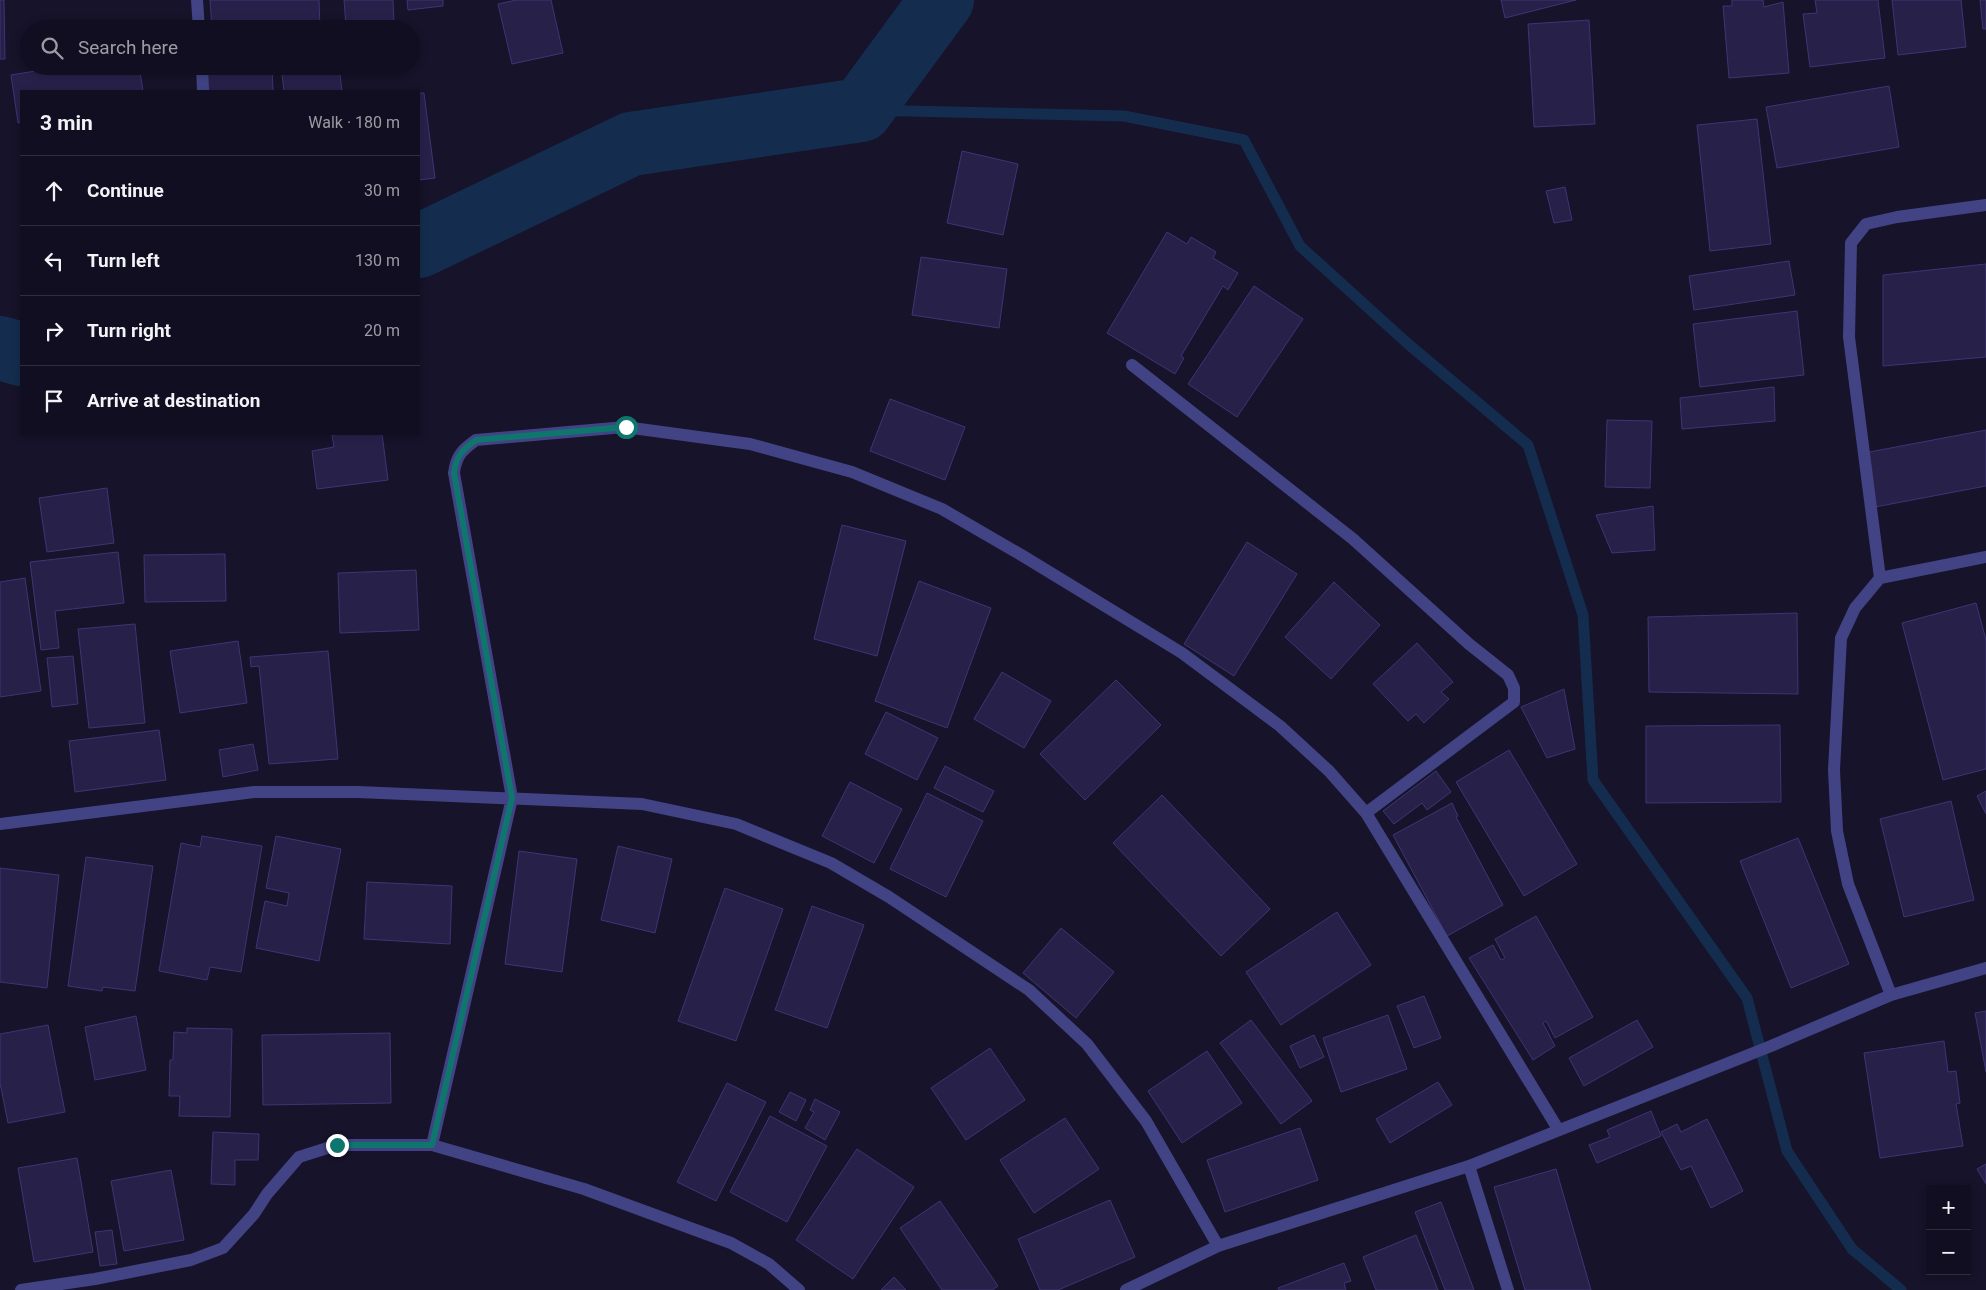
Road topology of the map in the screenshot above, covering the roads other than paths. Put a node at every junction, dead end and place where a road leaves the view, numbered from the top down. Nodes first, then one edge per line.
1 (198, 0) edge
2 (199, 20) edge
3 (202, 75) edge
4 (203, 90) edge
5 (1986, 206) edge
6 (1132, 365) dead end
7 (1986, 557) edge
8 (1880, 578) junction
9 (512, 798) junction
10 (1366, 813) junction
11 (0, 824) edge
12 (1986, 968) edge
13 (1891, 995) junction
14 (1558, 1129) junction
15 (432, 1145) junction
16 (1469, 1166) junction
17 (1218, 1246) junction
18 (95, 1285) edge
19 (21, 1290) edge
20 (799, 1290) edge
21 (1126, 1290) edge
22 (1508, 1290) edge

1 - 2 street
3 - 4 street
5 - 8 street
6 - 10 street
7 - 8 street
8 - 13 street
9 - 10 street
9 - 11 street
9 - 15 street
9 - 17 street
10 - 14 street
12 - 13 street
13 - 14 street
14 - 16 street
15 - 18 street
15 - 20 street
16 - 17 street
16 - 22 street
17 - 21 street
18 - 19 street

